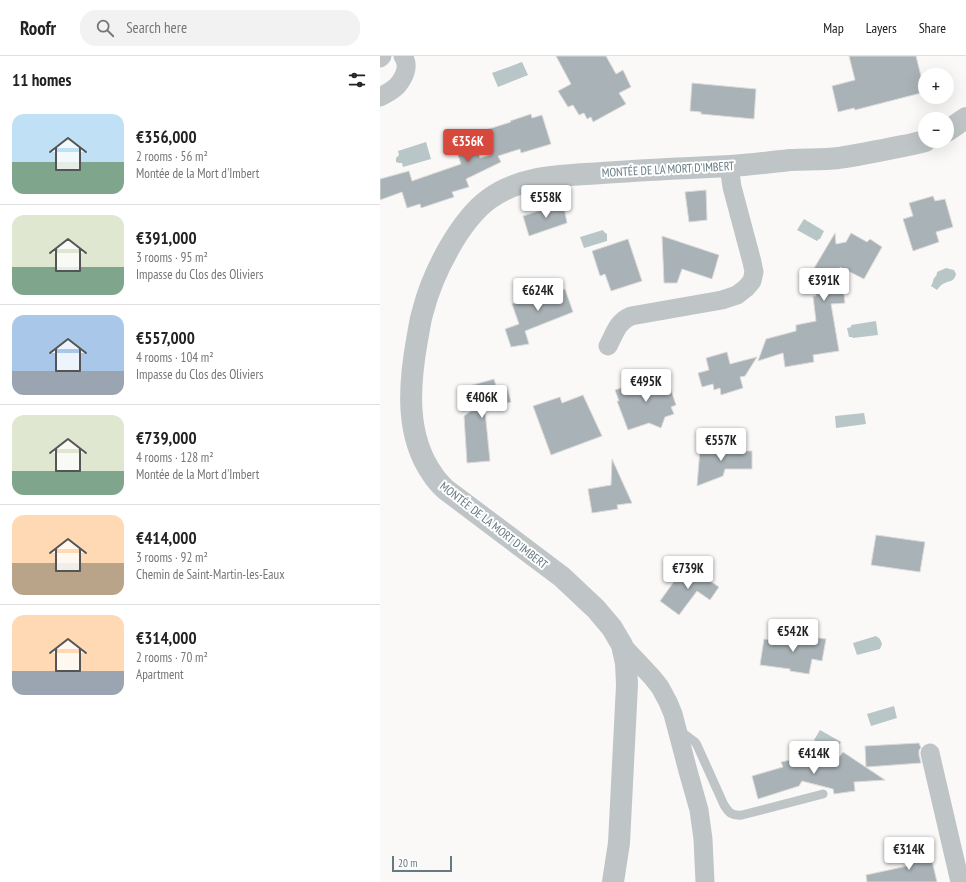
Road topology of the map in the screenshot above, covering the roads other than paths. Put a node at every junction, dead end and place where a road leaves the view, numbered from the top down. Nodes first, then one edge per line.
1 (403, 56) edge
2 (380, 97) edge
3 (966, 118) edge
4 (954, 126) edge
5 (918, 143) edge
6 (730, 166) junction
7 (608, 346) dead end
8 (622, 645) junction
9 (677, 728) junction
10 (930, 753) dead end
11 (823, 794) dead end
12 (613, 882) edge
13 (705, 882) edge
14 (960, 882) edge

1 - 2 street
3 - 4 street
5 - 6 street, MONTÉE DE LA MORT D'IMBERT
6 - 7 street
6 - 8 street, MONTÉE DE LA MORT D'IMBERT
8 - 9 street
8 - 12 street, MONTÉE DE LA MORT D'IMBERT
9 - 11 lane
9 - 13 street
10 - 14 street

